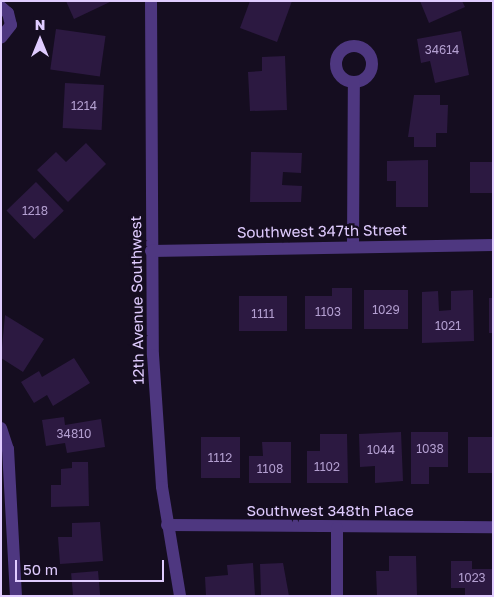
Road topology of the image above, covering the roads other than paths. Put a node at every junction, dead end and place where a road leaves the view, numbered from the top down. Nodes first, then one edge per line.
1 (151, 1) edge
2 (1, 6) edge
3 (1, 38) edge
4 (354, 82) dead end
5 (493, 245) edge
6 (353, 247) junction
7 (151, 251) junction
8 (1, 428) edge
9 (167, 525) junction
10 (493, 527) edge
11 (337, 528) junction
12 (16, 596) edge
13 (180, 596) edge
14 (337, 596) edge

1 - 7 street, 12th Avenue Southwest
2 - 3 street
4 - 6 street
5 - 6 street, Southwest 347th Street
6 - 7 street, Southwest 347th Street
7 - 9 street, 12th Avenue Southwest
8 - 12 street
9 - 11 street, Southwest 348th Place
9 - 13 street, 12th Avenue Southwest
10 - 11 street, Southwest 348th Place
11 - 14 street

